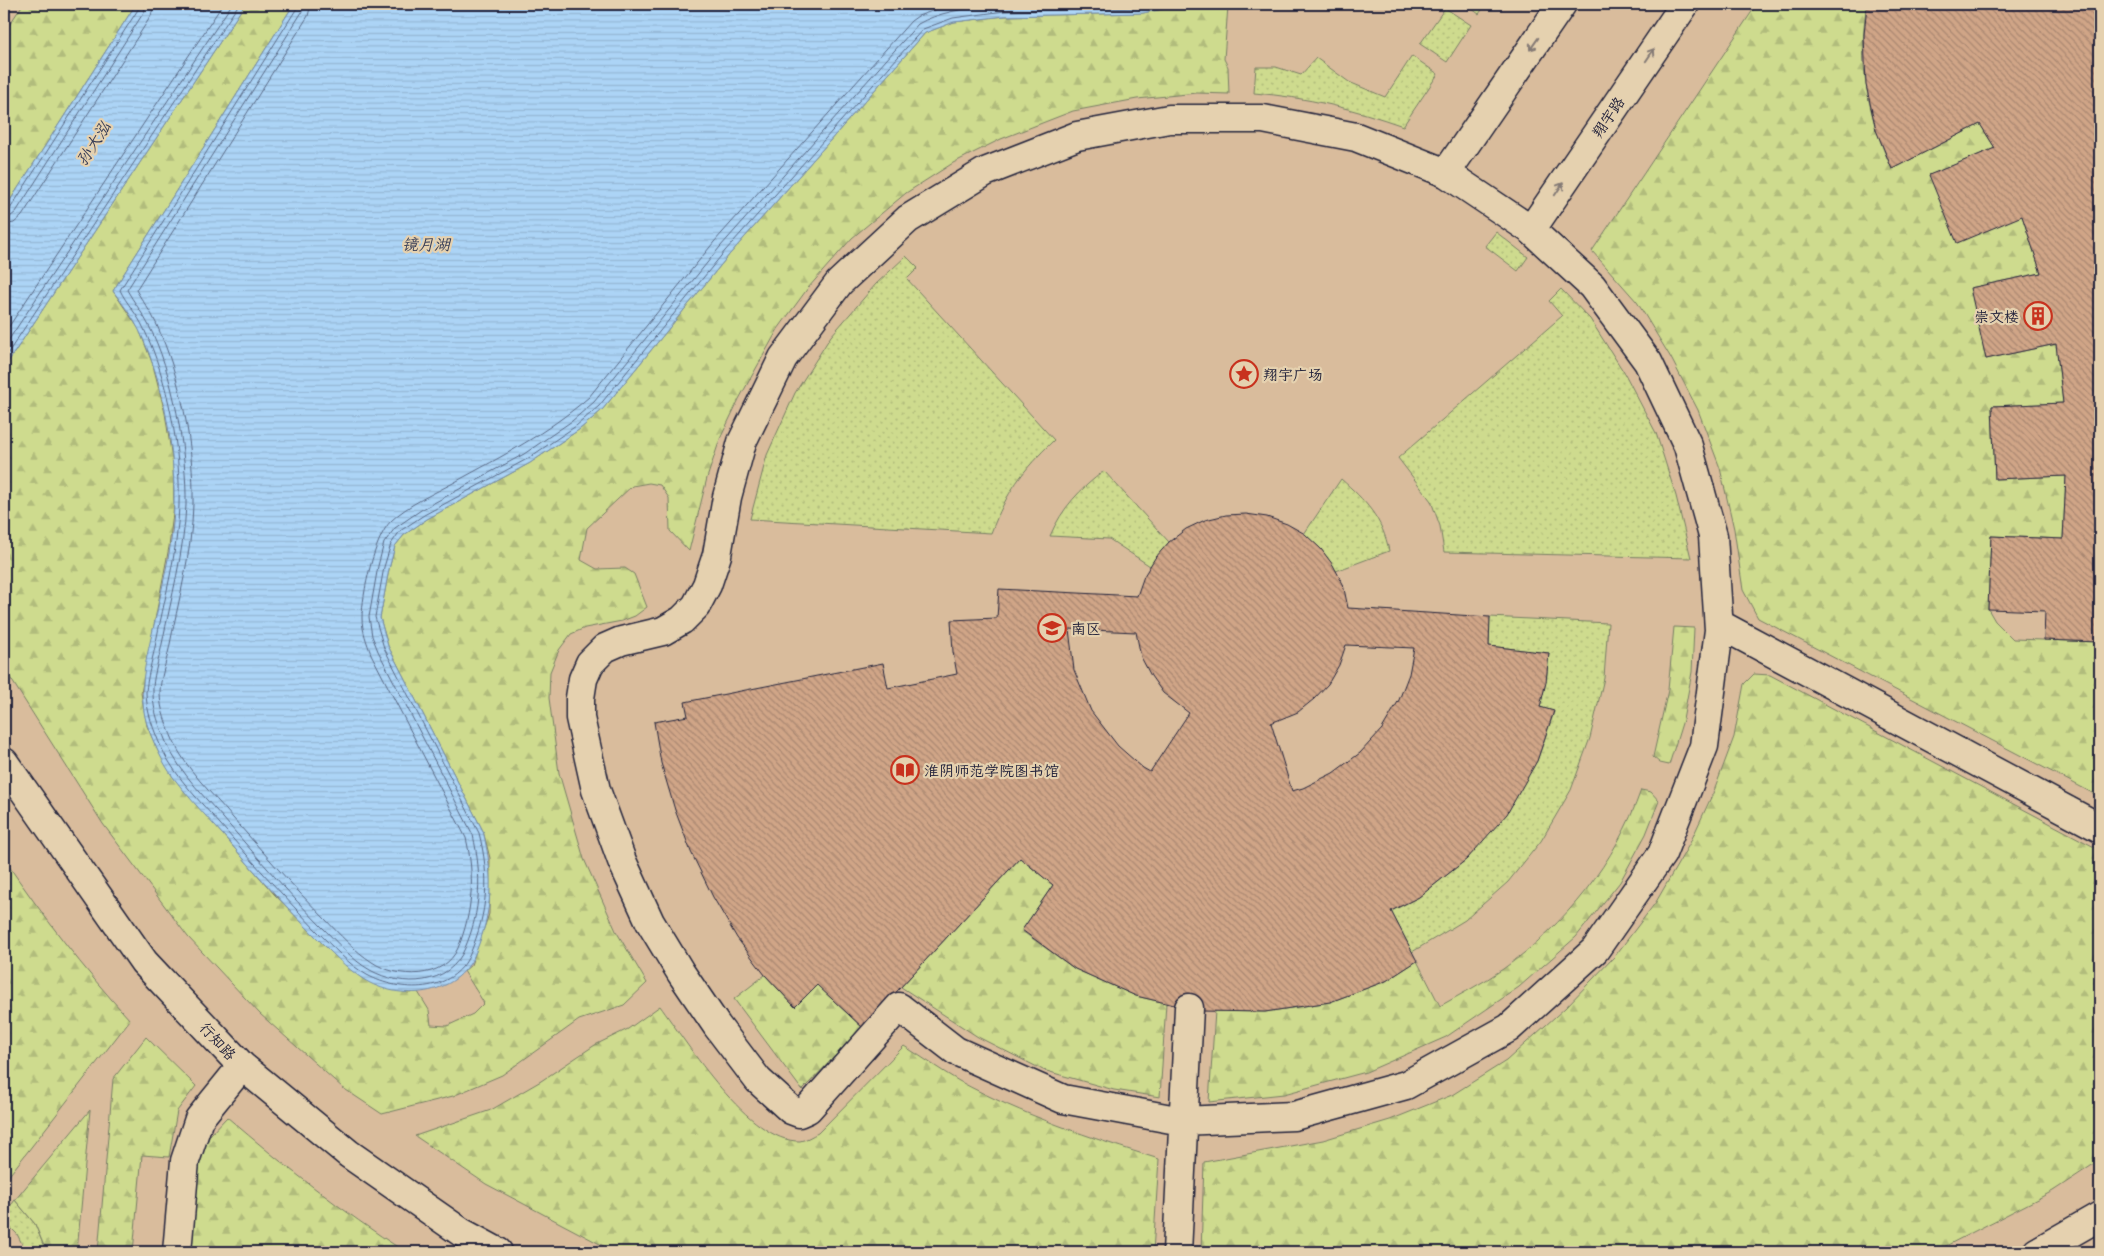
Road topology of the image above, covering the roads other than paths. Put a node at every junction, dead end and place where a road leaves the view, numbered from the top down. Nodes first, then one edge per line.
1 (1562, 4) edge
2 (1686, 4) edge
3 (1446, 173) junction
4 (1532, 230) junction
5 (1719, 624) junction
6 (4, 762) edge
7 (2100, 828) edge
8 (1189, 1008) dead end
9 (242, 1066) junction
10 (1182, 1121) junction
11 (2100, 1216) edge
12 (177, 1252) edge
13 (498, 1252) edge
14 (1177, 1252) edge
15 (2037, 1252) edge

1 -> 3 lane
4 -> 2 lane, 翔宇路
3 - 4 lane
3 - 10 lane
4 - 5 lane
5 - 7 lane
5 - 10 lane
6 - 9 lane, 行知路
8 - 10 lane
9 - 12 lane
9 - 13 lane, 行知路
10 - 14 lane
11 - 15 lane

